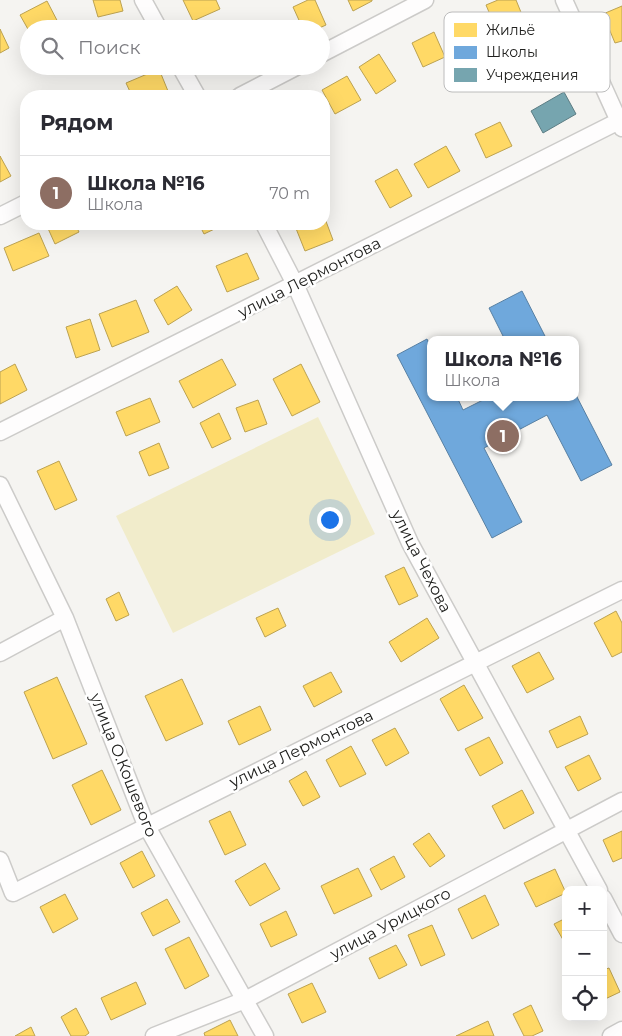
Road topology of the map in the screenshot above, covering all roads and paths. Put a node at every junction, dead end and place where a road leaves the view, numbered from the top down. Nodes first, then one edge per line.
1 (143, 0) edge
2 (425, 0) edge
3 (564, 0) edge
4 (569, 12) edge
5 (154, 20) edge
6 (330, 49) edge
7 (185, 75) edge
8 (281, 75) edge
9 (194, 90) edge
10 (252, 90) edge
11 (606, 92) edge
12 (620, 124) edge
13 (20, 206) edge
14 (0, 216) edge
15 (267, 230) edge
16 (295, 284) junction
17 (0, 432) edge
18 (0, 485) edge
19 (622, 590) edge
20 (65, 618) junction
21 (0, 653) edge
22 (476, 662) junction
23 (622, 801) edge
24 (146, 825) junction
25 (567, 829) junction
26 (0, 860) edge
27 (597, 886) edge
28 (607, 906) edge
29 (622, 934) edge
30 (245, 1000) junction
31 (622, 1030) edge
32 (154, 1036) edge
33 (265, 1036) edge
34 (611, 1036) edge

1 - 5 street
2 - 6 street
3 - 4 street
7 - 9 street
8 - 10 street
11 - 12 street
12 - 16 street, улица Лермонтова
13 - 14 street
15 - 16 street, улица Чехова
16 - 17 street, улица Лермонтова
16 - 22 street, улица Чехова
18 - 20 street, улица О.Кошевого
19 - 22 street, улица Лермонтова
20 - 21 street
20 - 24 street, улица О.Кошевого
22 - 24 street, улица Лермонтова
22 - 25 street, улица Чехова
23 - 25 street, улица Урицкого
24 - 26 street, улица Лермонтова
24 - 30 street, улица О.Кошевого
25 - 27 street, улица Чехова
25 - 30 street, улица Урицкого
28 - 29 street
30 - 32 street, улица Урицкого
30 - 33 street, улица О.Кошевого
31 - 34 street

